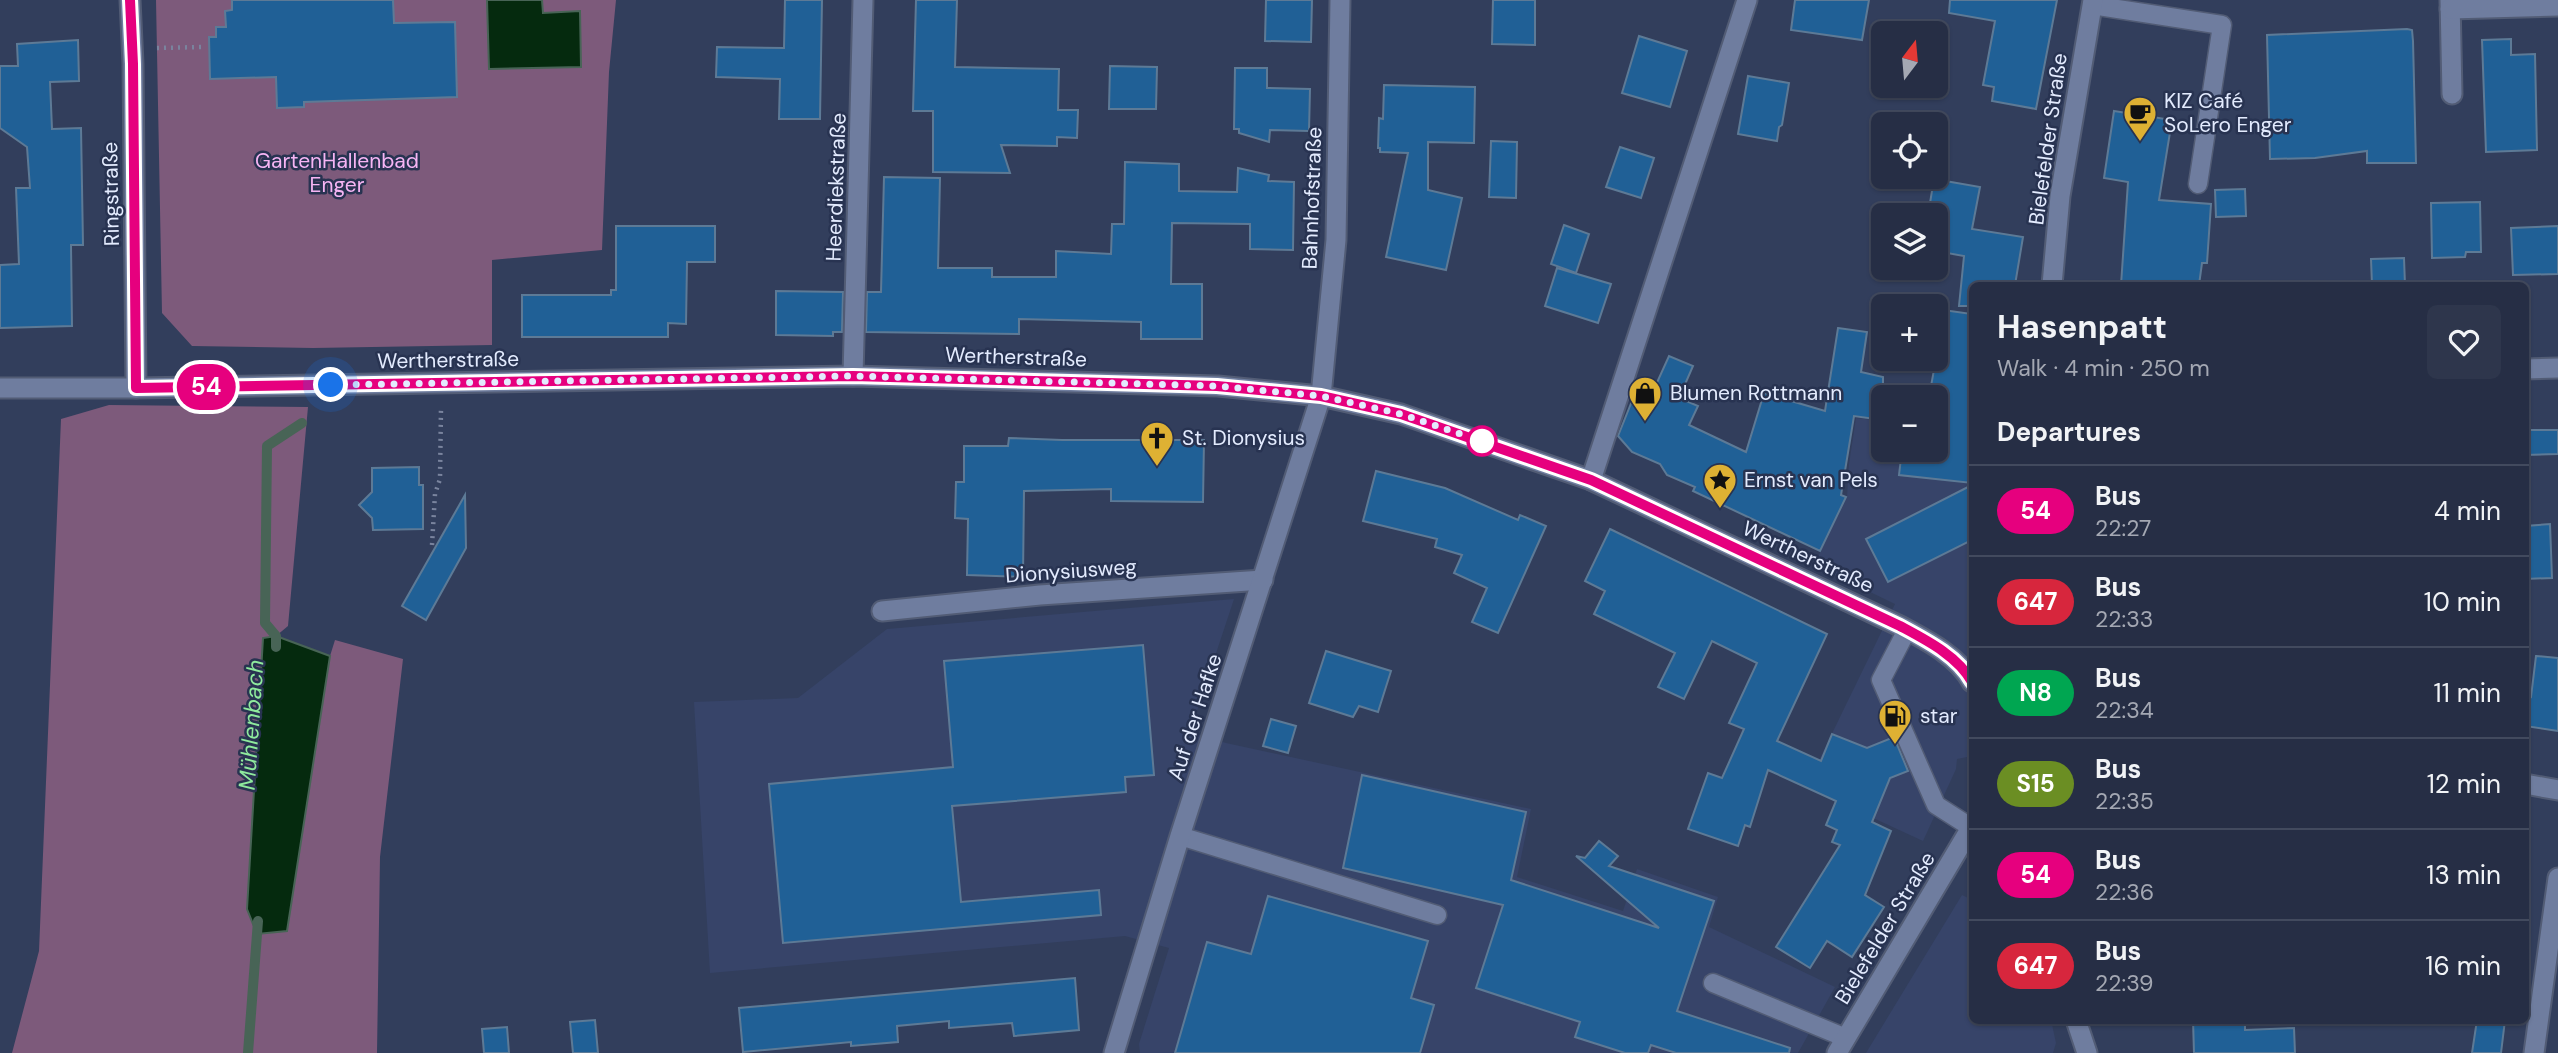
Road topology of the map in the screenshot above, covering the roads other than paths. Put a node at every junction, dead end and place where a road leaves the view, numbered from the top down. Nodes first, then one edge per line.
1 (130, 0) edge
2 (863, 0) edge
3 (1340, 0) edge
4 (1747, 0) edge
5 (2092, 2) edge
6 (2450, 4) edge
7 (2558, 6) edge
8 (2452, 94) dead end
9 (2198, 184) dead end
10 (2052, 282) edge
11 (2558, 368) edge
12 (2529, 369) edge
13 (853, 376) junction
14 (0, 388) edge
15 (136, 388) junction
16 (1321, 396) junction
17 (1591, 480) junction
18 (1263, 580) junction
19 (882, 611) dead end
20 (1907, 630) junction
21 (1969, 673) edge
22 (2529, 785) edge
23 (2558, 790) edge
24 (1969, 825) edge
25 (1969, 832) edge
26 (1180, 836) junction
27 (2558, 878) edge
28 (1437, 915) dead end
29 (1713, 983) dead end
30 (2077, 1024) edge
31 (1842, 1045) edge
32 (1114, 1053) edge
33 (2087, 1053) edge
34 (2533, 1053) edge

1 - 15 street, Ringstraße
2 - 13 street, Heerdiekstraße
3 - 16 street, Bahnhofstraße
4 - 17 street
5 - 9 lane
5 - 10 street, Bielefelder Straße
6 - 7 street
6 - 8 street
11 - 12 street
13 - 15 street, Wertherstraße
13 - 16 street, Wertherstraße
14 - 15 street, Wertherstraße
16 - 17 street, Wertherstraße
16 - 18 street, Auf der Hafke
17 - 20 street, Wertherstraße
18 - 19 street, Dionysiusweg
18 - 26 street, Auf der Hafke
20 - 21 street, Wertherstraße
20 - 24 lane
22 - 23 street
25 - 31 street, Bielefelder Straße
26 - 28 lane
26 - 32 street, Auf der Hafke
27 - 34 street
29 - 31 lane
30 - 33 street

